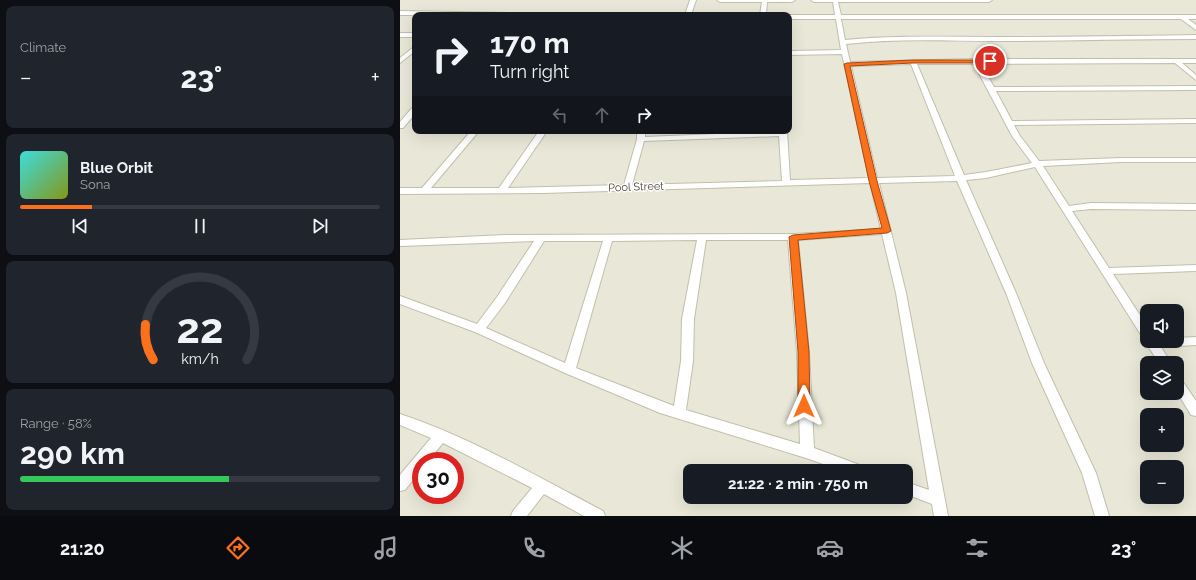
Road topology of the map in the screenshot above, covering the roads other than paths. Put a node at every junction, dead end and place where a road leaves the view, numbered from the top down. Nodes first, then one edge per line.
1 (693, 0) edge
2 (720, 0) edge
3 (765, 0) edge
4 (792, 0) edge
5 (814, 0) edge
6 (835, 0) edge
7 (989, 0) edge
8 (689, 12) edge
9 (763, 12) edge
10 (400, 13) edge
11 (412, 13) edge
12 (792, 17) edge
13 (839, 17) junction
14 (1182, 17) junction
15 (1196, 18) edge
16 (1196, 28) edge
17 (400, 35) edge
18 (412, 35) edge
19 (1196, 37) edge
20 (844, 47) junction
21 (412, 50) edge
22 (792, 53) edge
23 (403, 56) edge
24 (400, 61) edge
25 (976, 61) junction
26 (1196, 61) edge
27 (913, 62) junction
28 (1177, 62) junction
29 (847, 64) junction
30 (1196, 78) edge
31 (992, 88) junction
32 (1196, 88) edge
33 (412, 113) edge
34 (1196, 121) edge
35 (1010, 123) junction
36 (400, 126) edge
37 (472, 134) edge
38 (540, 134) edge
39 (688, 134) edge
40 (783, 134) edge
41 (641, 135) edge
42 (1196, 160) edge
43 (1037, 164) junction
44 (962, 178) junction
45 (873, 181) junction
46 (786, 183) junction
47 (627, 188) junction
48 (502, 190) junction
49 (400, 191) edge
50 (424, 191) junction
51 (1196, 207) edge
52 (1066, 209) junction
53 (887, 231) junction
54 (702, 236) junction
55 (793, 237) junction
56 (540, 239) junction
57 (608, 239) junction
58 (400, 243) edge
59 (1196, 268) edge
60 (1106, 272) junction
61 (400, 300) edge
62 (1140, 325) edge
63 (478, 329) junction
64 (1184, 341) edge
65 (1196, 341) edge
66 (569, 370) junction
67 (1184, 393) edge
68 (1196, 411) edge
69 (679, 413) junction
70 (400, 419) edge
71 (441, 436) junction
72 (807, 452) junction
73 (840, 464) edge
74 (400, 485) edge
75 (542, 486) junction
76 (913, 490) edge
77 (937, 499) junction
78 (518, 516) edge
79 (598, 516) edge
80 (941, 516) edge
81 (1102, 516) edge

1 - 8 street
2 - 3 street
3 - 4 street
3 - 9 street
5 - 6 street
6 - 7 street
6 - 13 street
10 - 11 street
12 - 13 street
13 - 14 street
13 - 20 street
14 - 15 street
14 - 16 street
17 - 18 street
19 - 20 street
20 - 22 street
20 - 29 street
21 - 23 street
23 - 24 street
25 - 27 street
25 - 28 street
25 - 31 street
26 - 28 street
27 - 29 street
27 - 44 street
28 - 30 street
29 - 45 street
31 - 32 street
31 - 35 street
33 - 36 street
34 - 35 street
35 - 43 street
37 - 50 street
38 - 48 street
39 - 41 street
40 - 46 street
41 - 47 street
42 - 43 street, Pool Street
43 - 44 street, Pool Street
43 - 52 street
44 - 45 street, Pool Street
44 - 81 street
45 - 46 street, Pool Street
45 - 53 street
46 - 47 street, Pool Street
47 - 48 street, Pool Street
48 - 50 street, Pool Street
49 - 50 street, Pool Street
51 - 52 street
52 - 60 street
53 - 55 street
53 - 77 street
54 - 55 street
54 - 57 street
54 - 69 street
55 - 72 street
56 - 57 street
56 - 58 street
56 - 63 street
57 - 66 street
59 - 60 street
60 - 62 street
61 - 63 street
63 - 66 street
64 - 65 street
66 - 69 street
67 - 68 street
69 - 72 street
70 - 71 street
71 - 74 street
71 - 75 street
72 - 73 street
75 - 78 street
75 - 79 street
76 - 77 street
77 - 80 street

